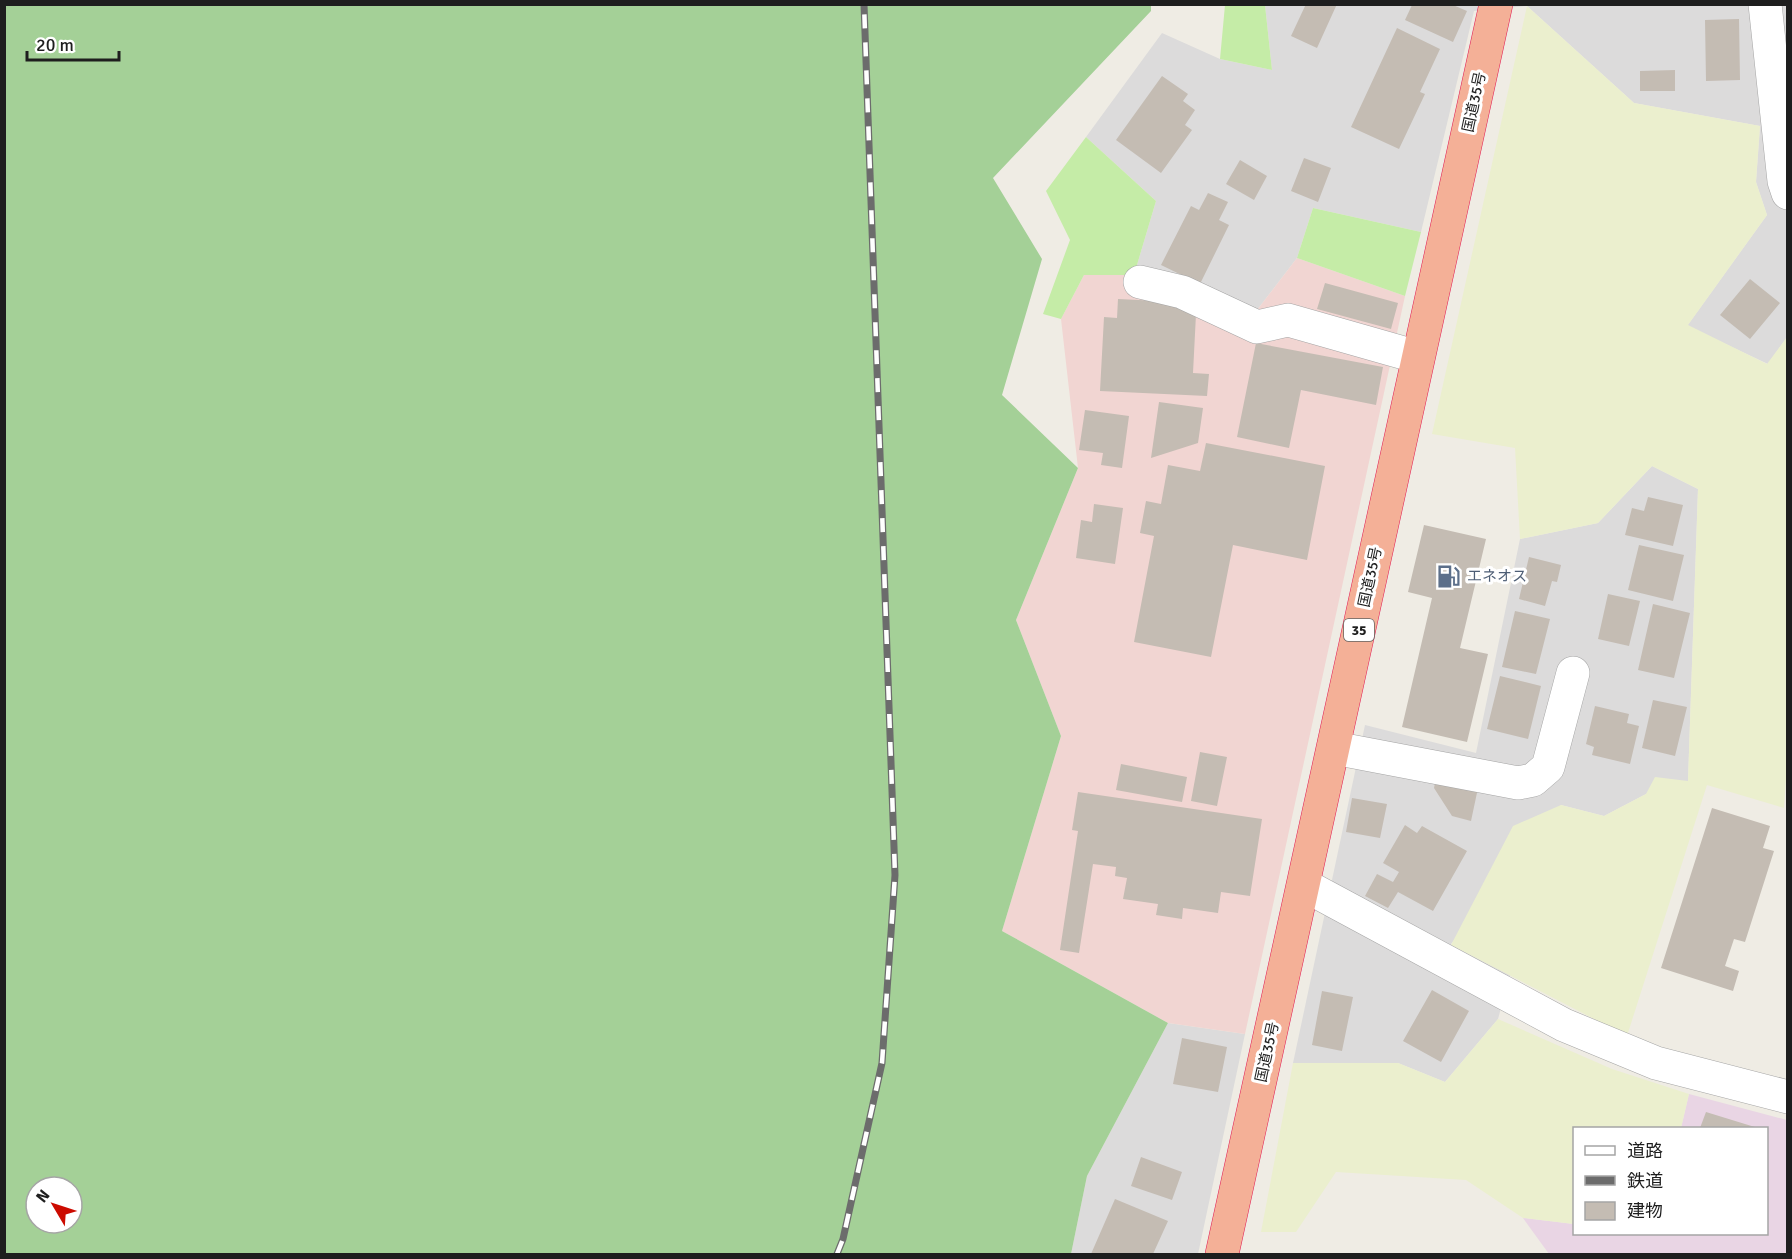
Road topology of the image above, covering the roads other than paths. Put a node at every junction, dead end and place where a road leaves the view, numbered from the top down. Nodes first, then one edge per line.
1 (1496, 4) edge
2 (1765, 4) edge
3 (1788, 193) edge
4 (1140, 282) dead end
5 (1418, 357) junction
6 (1573, 673) dead end
7 (1334, 748) junction
8 (1304, 885) junction
9 (1788, 1097) edge
10 (1222, 1254) edge

1 - 5 highway, 国道35号 / 35
2 - 3 street
4 - 5 street
5 - 7 highway, 国道35号 / 35
6 - 7 street
7 - 8 highway, 国道35号 / 35
8 - 9 street
8 - 10 highway, 国道35号 / 35

